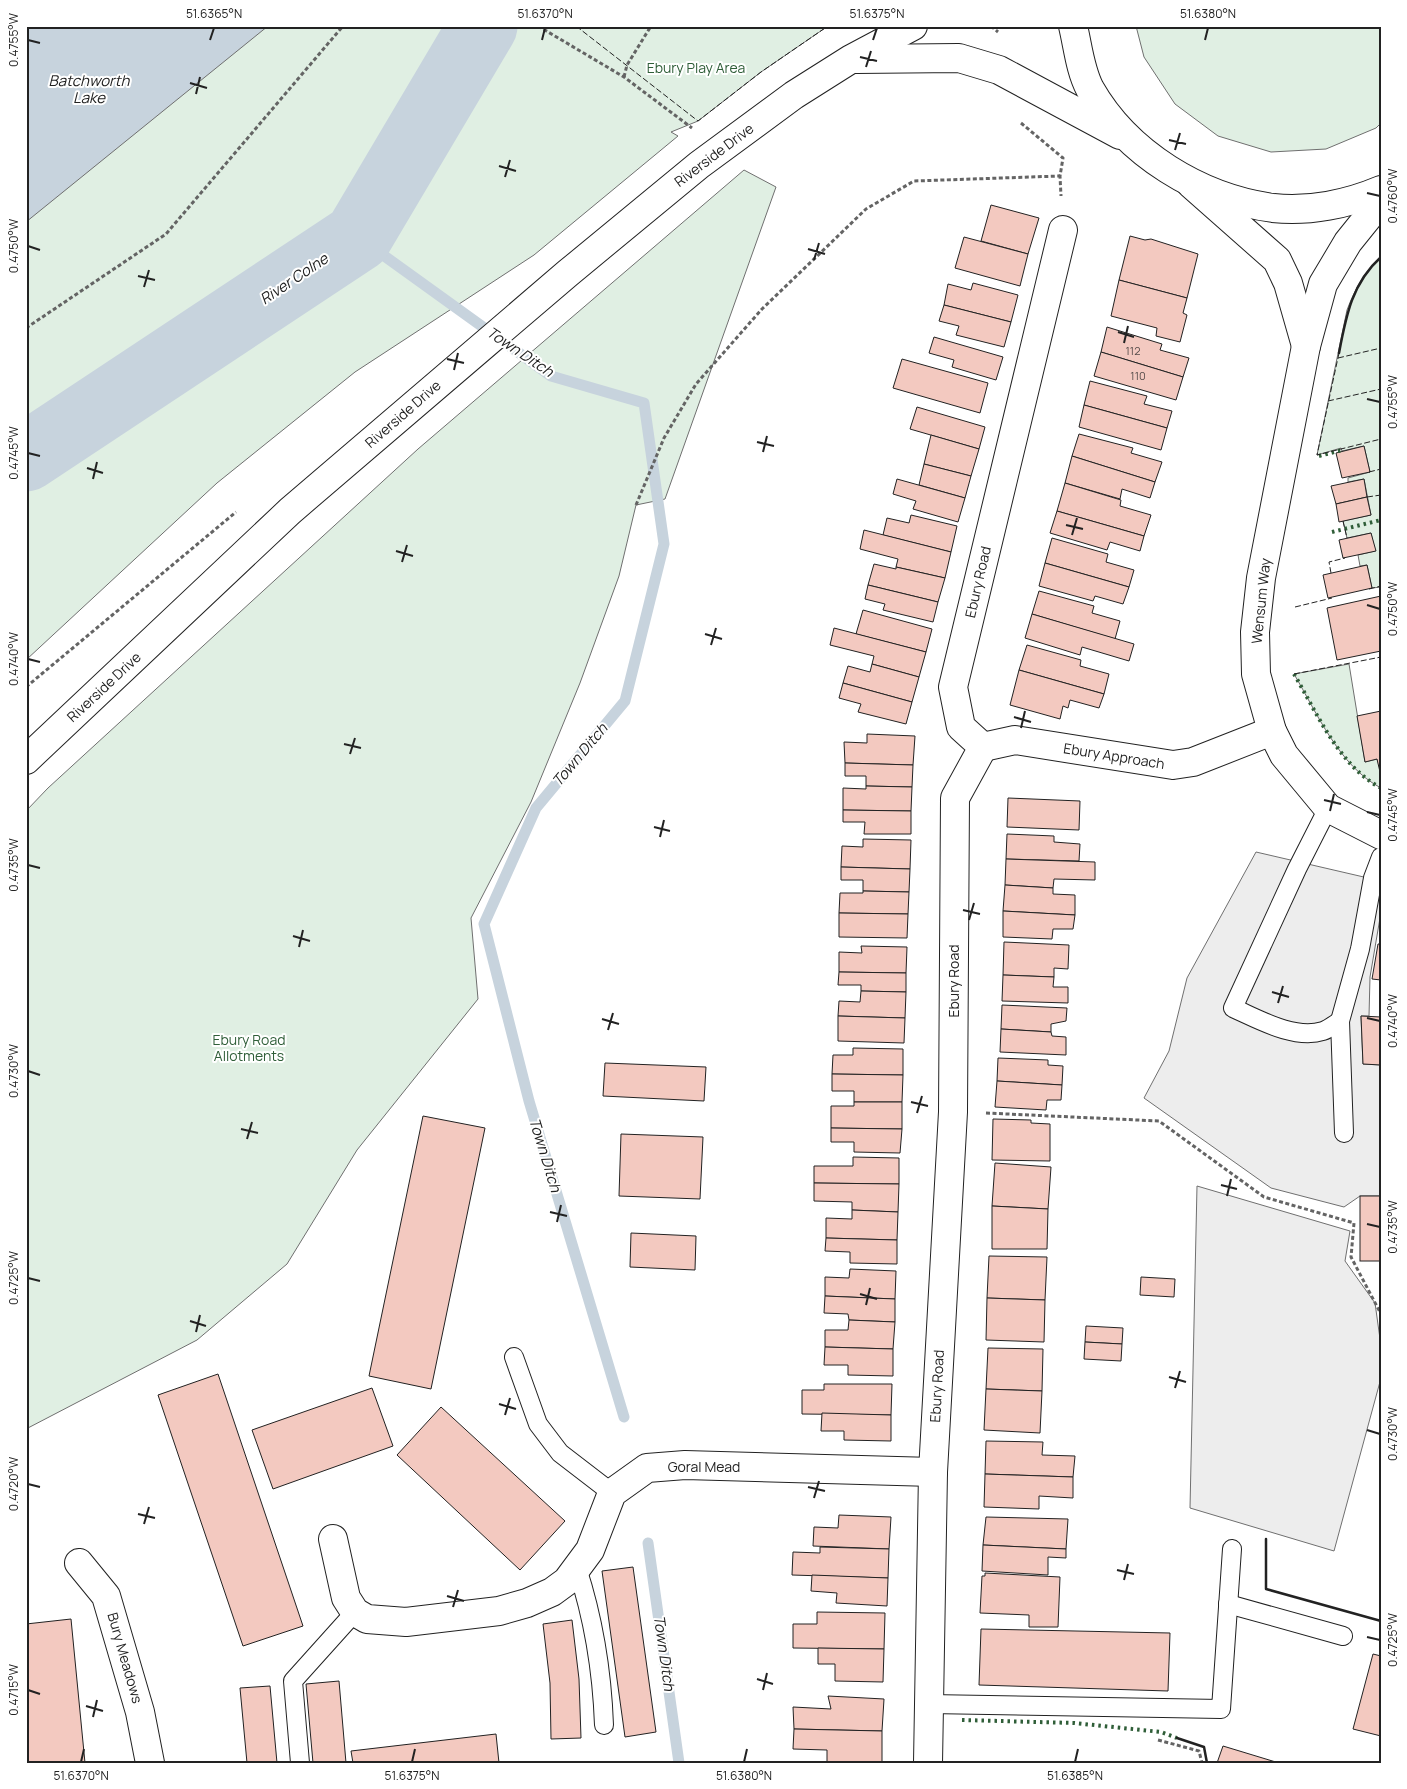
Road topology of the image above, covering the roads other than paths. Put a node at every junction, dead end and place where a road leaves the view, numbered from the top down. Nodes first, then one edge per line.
1 (913, 26) edge
2 (1073, 26) edge
3 (851, 59) junction
4 (1128, 139) junction
5 (1182, 176) junction
6 (1381, 190) edge
7 (1381, 201) edge
8 (1063, 230) road end
9 (1306, 346) junction
10 (1272, 732) junction
11 (983, 747) junction
12 (26, 760) edge
13 (1328, 808) junction
14 (1381, 835) edge
15 (1381, 857) edge
16 (1340, 1021) junction
17 (1344, 1133) dead end
18 (514, 1357) dead end
19 (933, 1472) junction
20 (612, 1493) junction
21 (332, 1539) dead end
22 (1232, 1549) dead end
23 (79, 1564) dead end
24 (577, 1568) junction
25 (1228, 1604) junction
26 (354, 1612) junction
27 (1343, 1636) dead end
28 (929, 1704) junction
29 (604, 1725) dead end
30 (150, 1763) edge
31 (300, 1763) edge
32 (928, 1763) edge

1 - 3 street, Riverside Drive
2 - 4 street
3 - 4 street
3 - 12 street, Riverside Drive
4 - 5 street
5 - 6 street
5 - 9 street, Wensum Way
7 - 9 street, Wensum Way
8 - 11 street, Ebury Road
9 - 10 street, Wensum Way
10 - 11 street, Ebury Approach
10 - 13 street, Wensum Way
11 - 19 street, Ebury Road
13 - 14 street, Wensum Way
13 - 16 lane
15 - 16 lane
16 - 17 lane
18 - 20 lane
19 - 20 street, Goral Mead
19 - 28 street, Ebury Road
20 - 24 street
21 - 26 street
22 - 25 lane
23 - 30 street, Bury Meadows
24 - 26 street
24 - 29 lane
25 - 27 lane
25 - 28 lane
26 - 31 lane
28 - 32 street, Ebury Road

